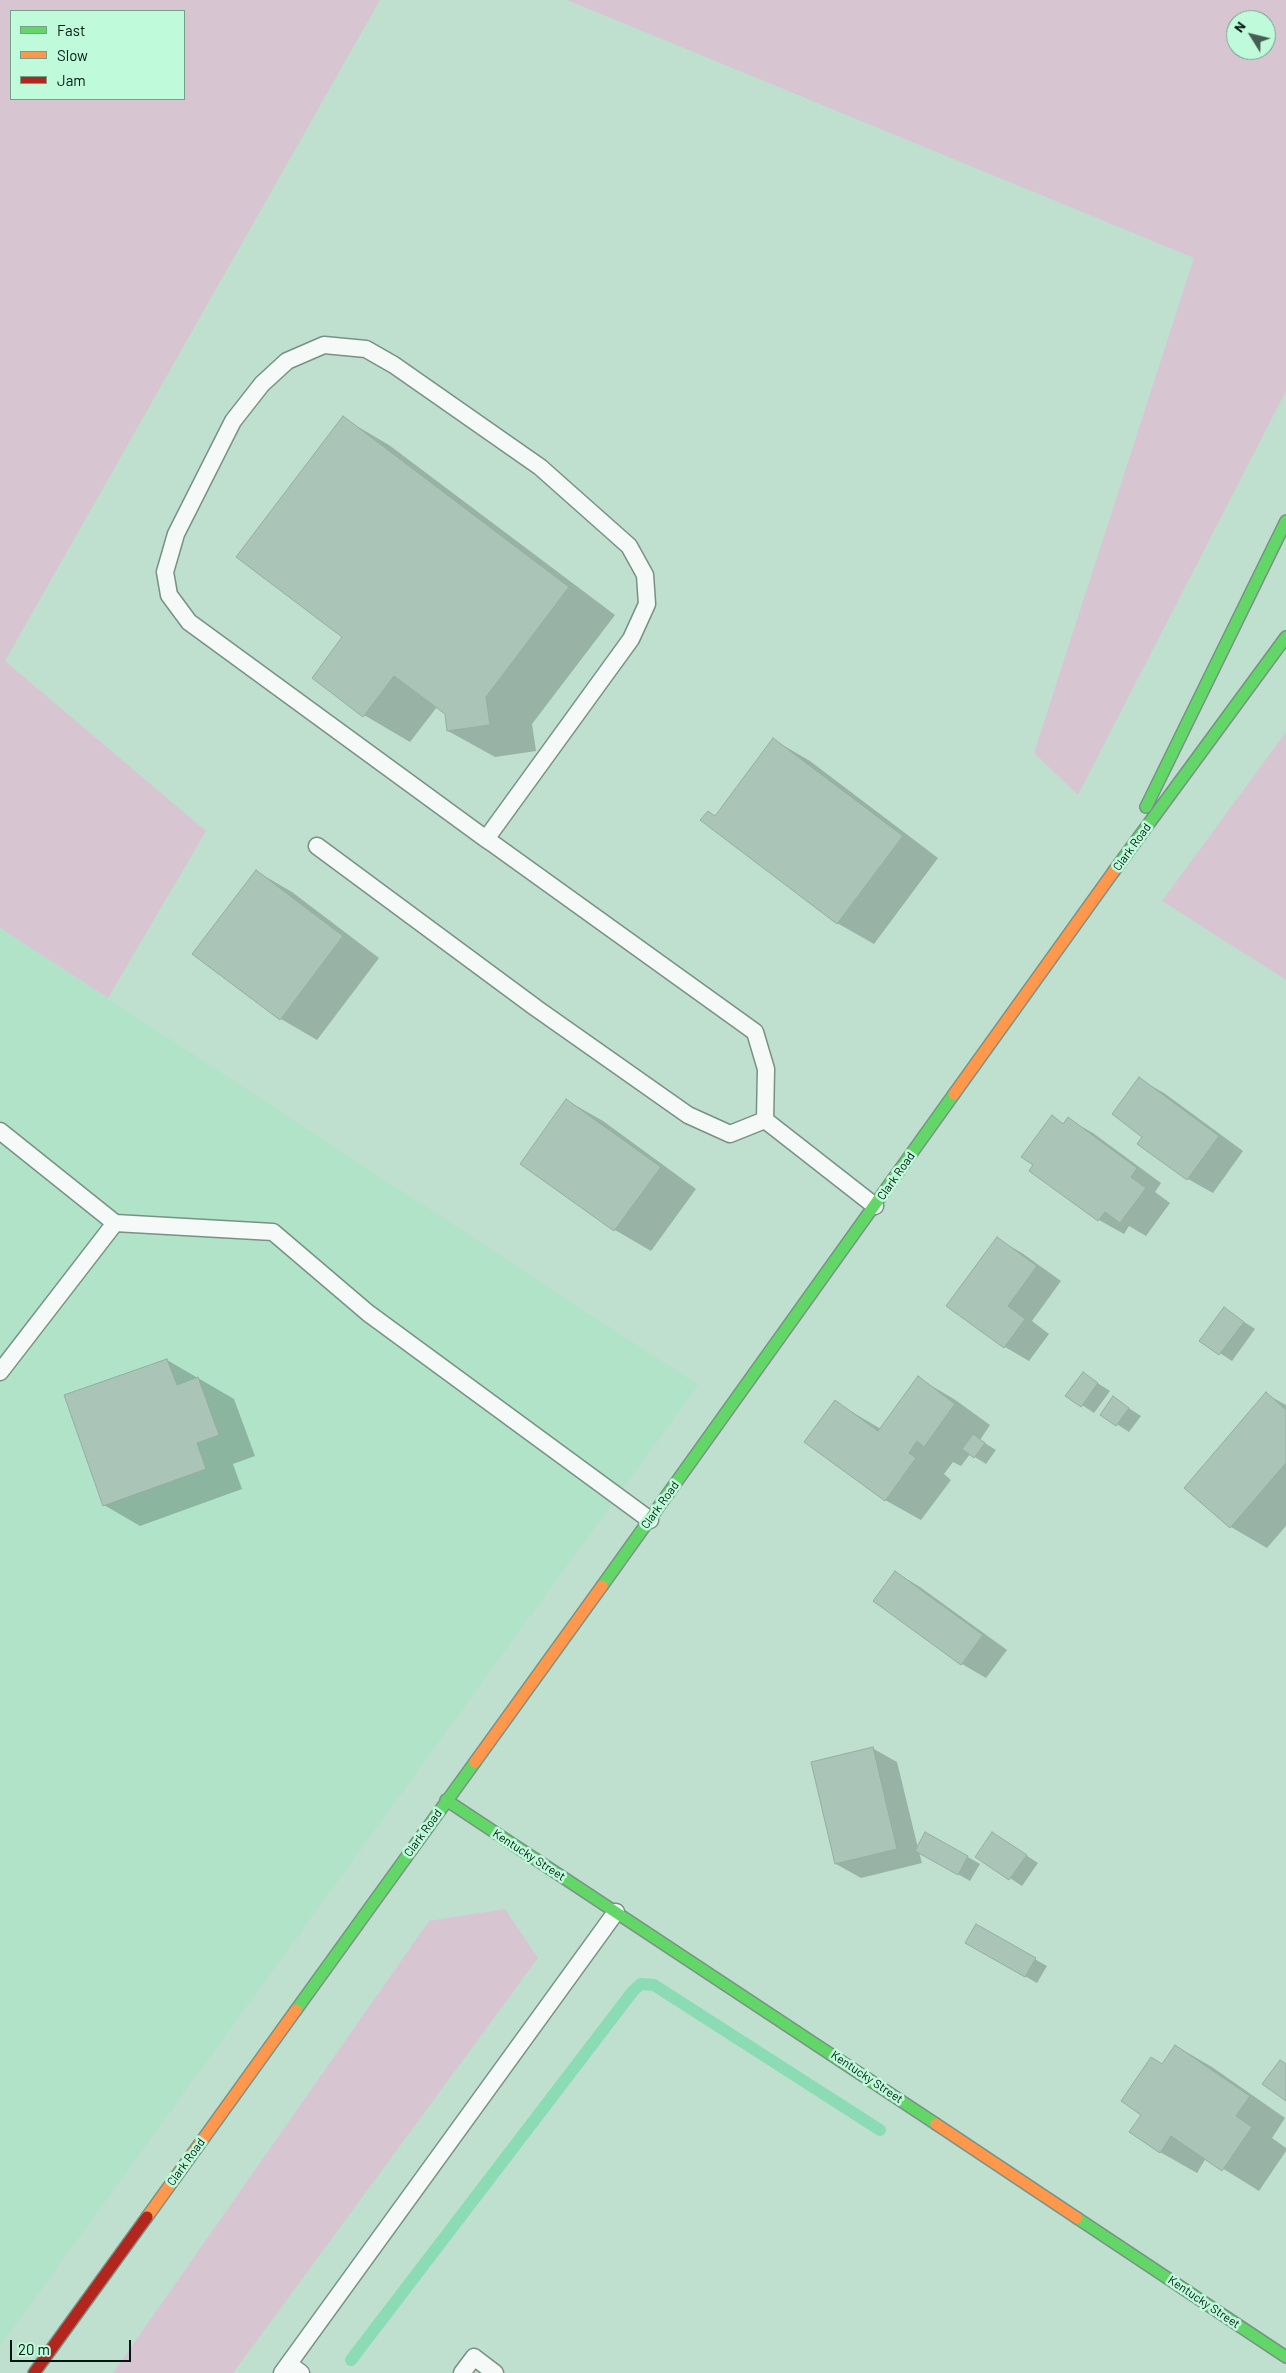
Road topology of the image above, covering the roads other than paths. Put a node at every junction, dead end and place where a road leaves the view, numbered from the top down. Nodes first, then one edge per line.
1 (1286, 521) edge
2 (1286, 637) edge
3 (486, 839) junction
4 (317, 846) dead end
5 (1117, 866) junction
6 (764, 1120) junction
7 (0, 1131) edge
8 (875, 1206) junction
9 (115, 1223) junction
10 (0, 1372) edge
11 (650, 1520) junction
12 (446, 1800) junction
13 (616, 1912) junction
14 (1286, 2356) edge
15 (291, 2370) edge
16 (34, 2373) edge
17 (462, 2373) edge
18 (495, 2373) edge

1 - 5 street
2 - 5 street, Clark Road
3 - 3 lane
3 - 6 lane
4 - 6 lane
5 - 8 street, Clark Road
6 - 8 lane
7 - 9 lane
8 - 11 street, Clark Road
9 - 10 lane
9 - 11 lane
11 - 12 street, Clark Road
12 - 13 street, Kentucky Street
12 - 16 street, Clark Road
13 - 14 street, Kentucky Street
13 - 15 lane
17 - 18 lane

